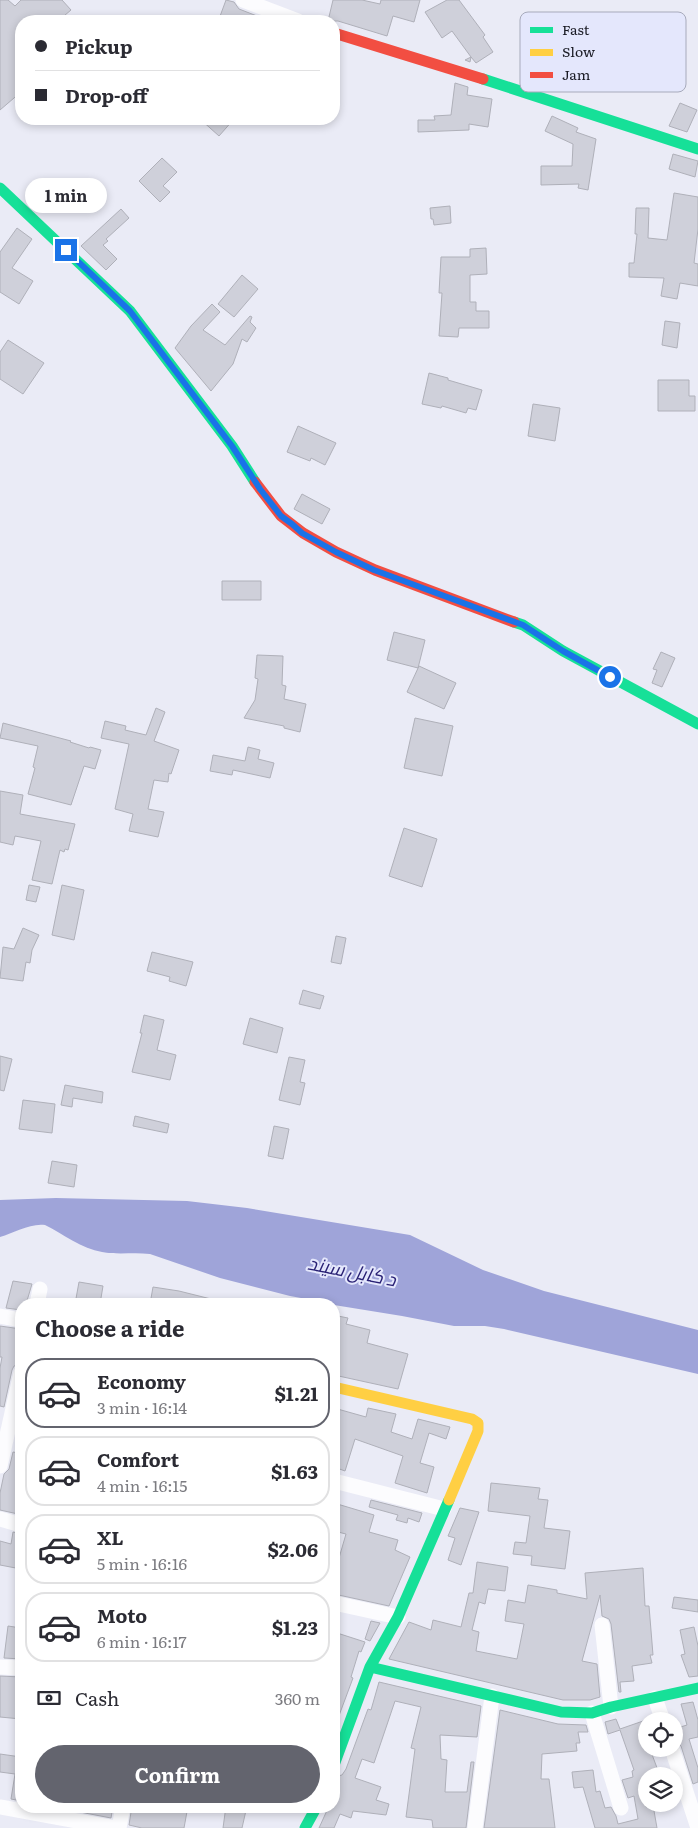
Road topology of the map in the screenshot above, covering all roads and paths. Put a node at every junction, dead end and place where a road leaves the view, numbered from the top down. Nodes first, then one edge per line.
1 (243, 0) edge
2 (282, 15) edge
3 (340, 36) edge
4 (520, 90) edge
5 (526, 92) edge
6 (698, 148) edge
7 (0, 188) edge
8 (698, 724) edge
9 (0, 1316) edge
10 (15, 1319) edge
11 (340, 1388) edge
12 (15, 1399) edge
13 (11, 1416) edge
14 (0, 1466) edge
15 (340, 1483) edge
16 (444, 1509) junction
17 (0, 1519) edge
18 (15, 1523) edge
19 (340, 1604) edge
20 (398, 1618) junction
21 (602, 1625) dead end
22 (0, 1667) edge
23 (370, 1667) junction
24 (15, 1668) edge
25 (698, 1688) edge
26 (492, 1696) junction
27 (656, 1698) junction
28 (610, 1707) junction
29 (660, 1712) edge
30 (592, 1713) junction
31 (340, 1749) edge
32 (675, 1757) edge
33 (0, 1807) edge
34 (621, 1808) dead end
35 (15, 1810) edge
36 (33, 1813) edge
37 (122, 1813) edge
38 (313, 1813) edge
39 (115, 1828) edge
40 (119, 1828) edge
41 (305, 1828) edge
42 (475, 1828) edge
43 (698, 1828) edge

1 - 2 street
3 - 4 street
5 - 6 street
7 - 8 street
9 - 10 street
11 - 16 street
12 - 13 street
13 - 14 street
15 - 16 street
16 - 20 street
17 - 18 street
19 - 20 street
20 - 23 street
21 - 28 street
22 - 24 street
23 - 26 street
23 - 31 street
25 - 27 street
26 - 30 street
26 - 42 street
27 - 28 street
27 - 29 street
28 - 30 street
30 - 34 street
32 - 43 street
33 - 35 street
36 - 39 street
37 - 40 street
38 - 41 street

